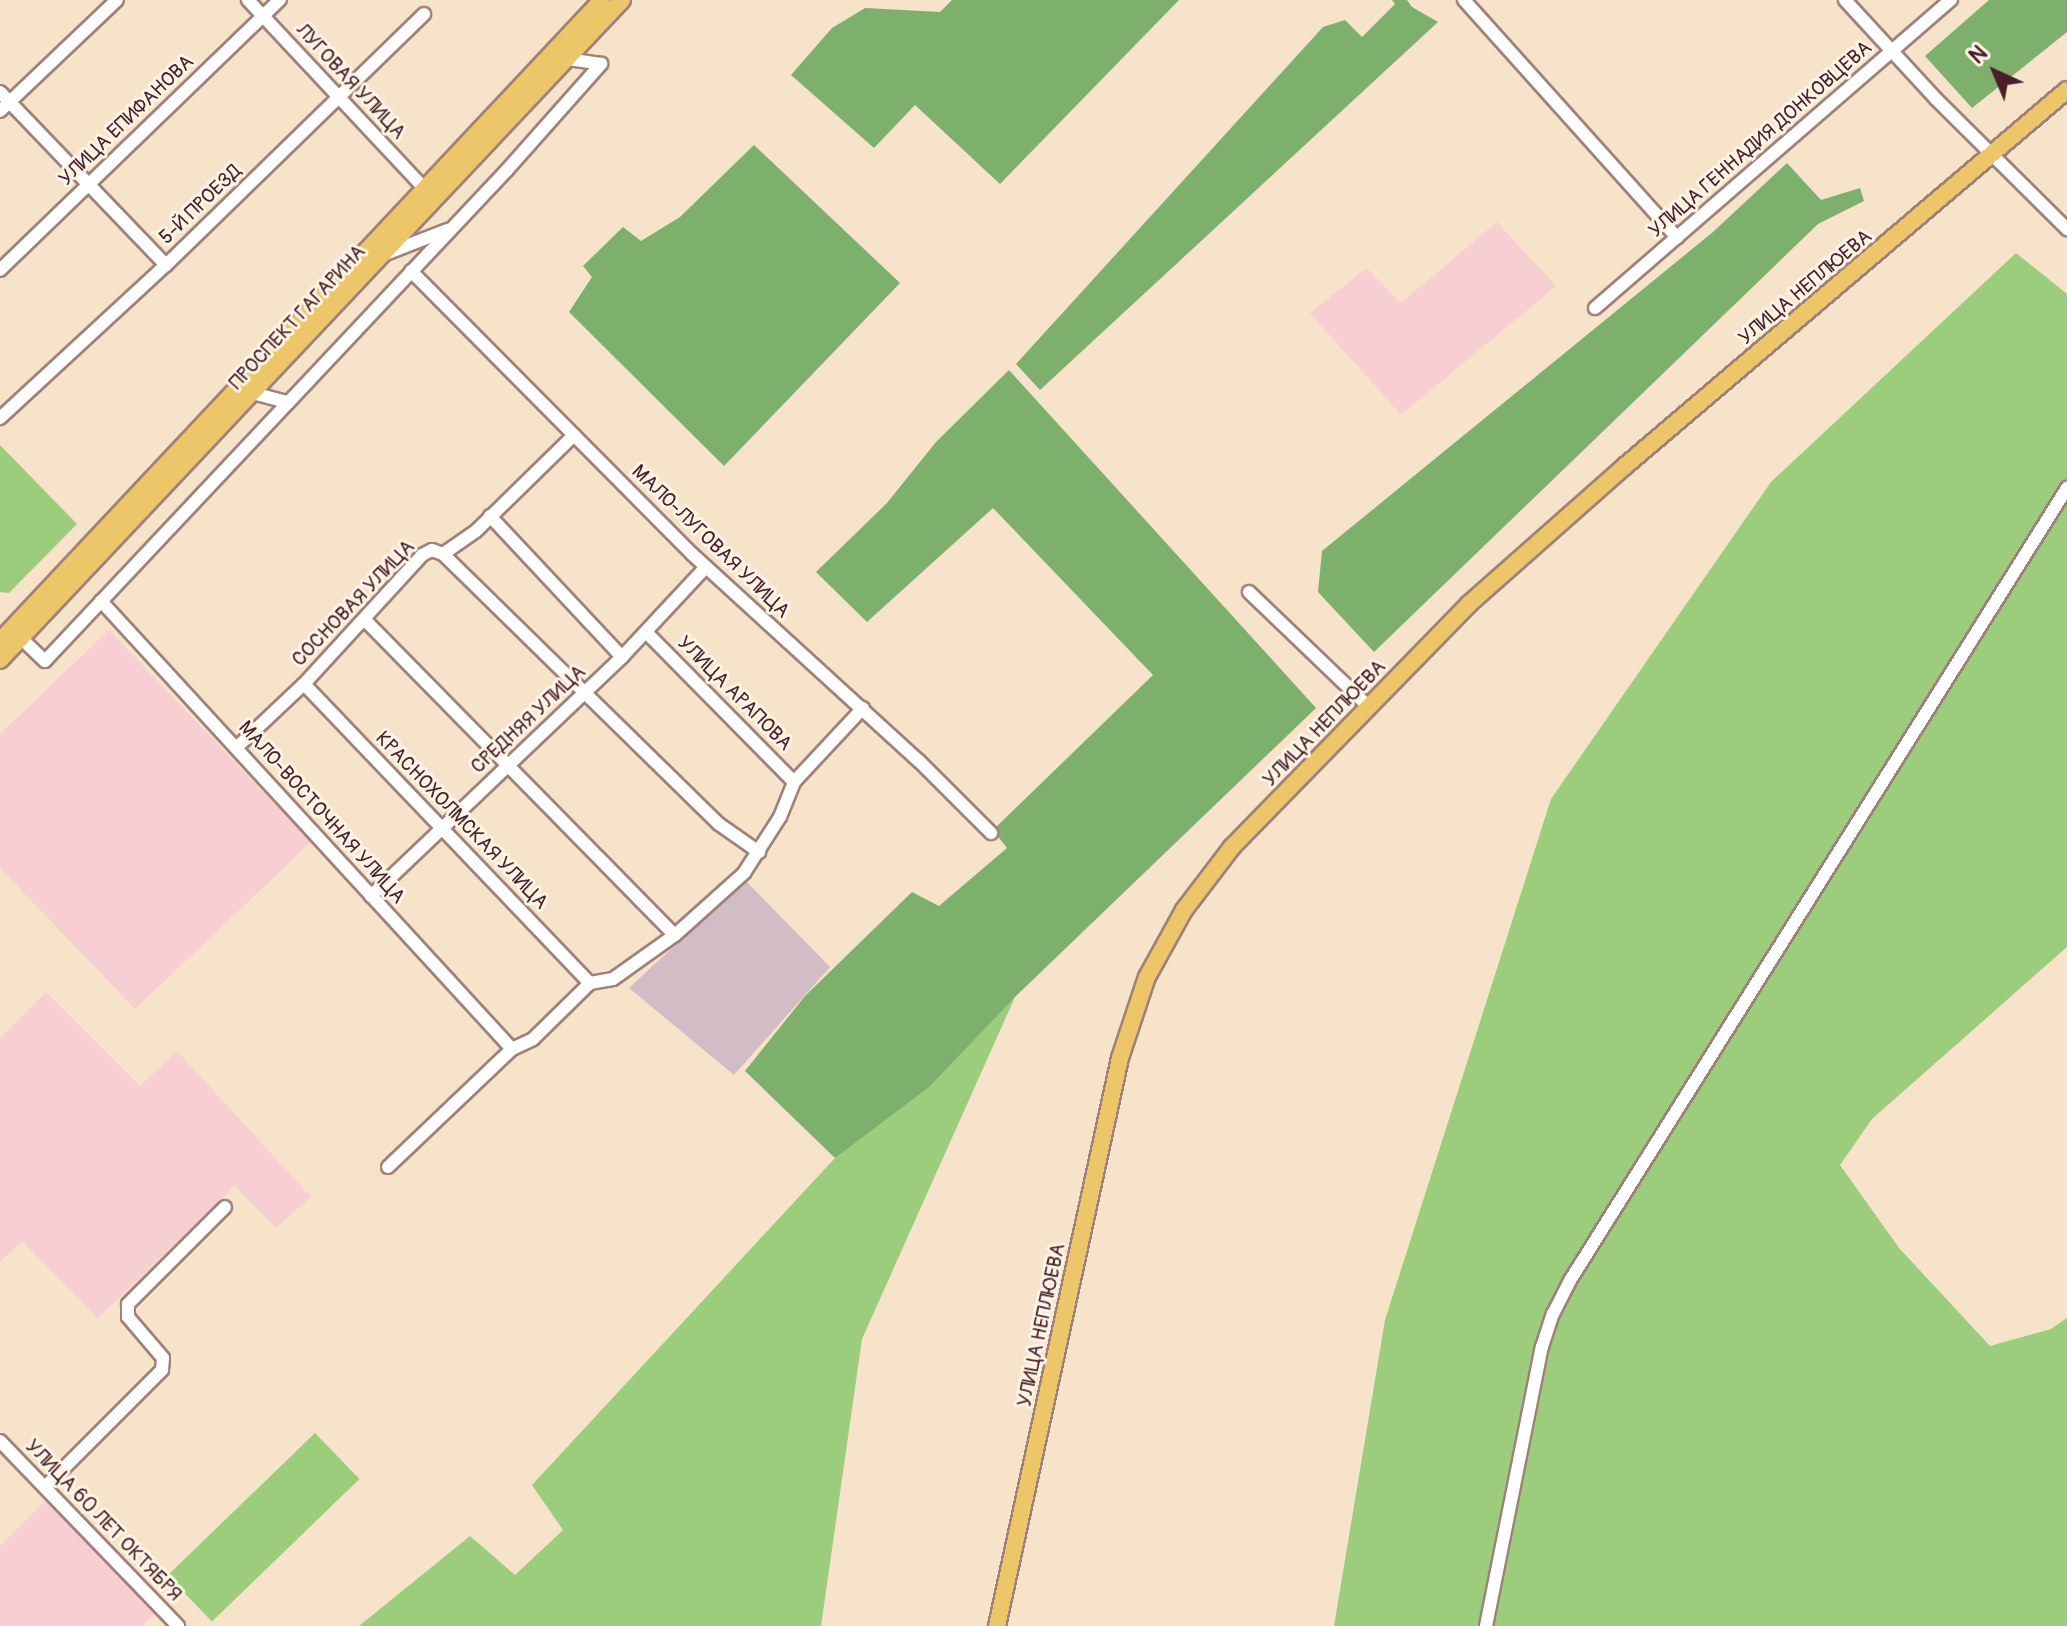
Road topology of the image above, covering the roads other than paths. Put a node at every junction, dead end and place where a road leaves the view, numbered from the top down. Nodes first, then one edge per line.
1 (117, 0) edge
2 (248, 0) edge
3 (280, 0) edge
4 (602, 0) edge
5 (622, 0) edge
6 (1464, 0) edge
7 (1845, 0) edge
8 (1951, 0) edge
9 (424, 14) dead end
10 (264, 16) junction
11 (1894, 51) junction
12 (567, 59) junction
13 (2067, 90) edge
14 (338, 97) junction
15 (3, 102) edge
16 (1991, 154) junction
17 (88, 185) junction
18 (425, 189) junction
19 (450, 229) junction
20 (2067, 229) edge
21 (1677, 237) junction
22 (381, 256) junction
23 (166, 265) junction
24 (0, 270) edge
25 (411, 271) junction
26 (1595, 308) dead end
27 (253, 393) junction
28 (287, 402) junction
29 (0, 418) edge
30 (574, 435) junction
31 (2067, 488) edge
32 (490, 516) junction
33 (443, 554) junction
34 (706, 567) junction
35 (1249, 592) dead end
36 (101, 601) junction
37 (364, 619) junction
38 (8, 631) edge
39 (647, 633) junction
40 (622, 657) junction
41 (0, 660) edge
42 (304, 684) junction
43 (586, 693) junction
44 (1368, 706) junction
45 (863, 708) junction
46 (236, 748) junction
47 (510, 763) junction
48 (794, 782) junction
49 (442, 828) junction
50 (991, 833) dead end
51 (759, 852) junction
52 (371, 896) junction
53 (675, 935) junction
54 (590, 983) junction
55 (512, 1049) junction
56 (388, 1167) dead end
57 (225, 1207) dead end
58 (0, 1441) edge
59 (45, 1487) junction
60 (178, 1626) edge
61 (997, 1626) edge
62 (1486, 1626) edge

1 - 15 street
2 - 10 street, ЛУГОВАЯ УЛИЦА
3 - 10 street, УЛИЦА ЕПИФАНОВА
4 - 18 main road, ПРОСПЕКТ ГАГАРИНА
5 - 12 main road, ПРОСПЕКТ ГАГАРИНА
6 - 21 street
7 - 11 street
8 - 11 street, УЛИЦА ГЕННАДИЯ ДОНКОВЦЕВА
9 - 14 street, 5-Й ПРОЕЗД
10 - 14 street, ЛУГОВАЯ УЛИЦА
10 - 17 street, УЛИЦА ЕПИФАНОВА
11 - 16 street
11 - 21 street, УЛИЦА ГЕННАДИЯ ДОНКОВЦЕВА
12 - 19 street
12 - 22 main road, ПРОСПЕКТ ГАГАРИНА
13 - 16 main road, УЛИЦА НЕПЛЮЕВА
14 - 18 street, ЛУГОВАЯ УЛИЦА
14 - 23 street, 5-Й ПРОЕЗД
15 - 17 street
16 - 20 street
16 - 44 main road, УЛИЦА НЕПЛЮЕВА
17 - 23 street
17 - 24 street, УЛИЦА ЕПИФАНОВА
18 - 38 main road, ПРОСПЕКТ ГАГАРИНА
19 - 22 street
19 - 25 street
21 - 26 street, УЛИЦА ГЕННАДИЯ ДОНКОВЦЕВА
22 - 27 main road, ПРОСПЕКТ ГАГАРИНА
23 - 29 street, 5-Й ПРОЕЗД
25 - 28 street
25 - 30 street, МАЛО-ЛУГОВАЯ УЛИЦА
27 - 28 street
27 - 38 main road, ПРОСПЕКТ ГАГАРИНА
28 - 36 street
30 - 32 street, СОСНОВАЯ УЛИЦА
30 - 34 street, МАЛО-ЛУГОВАЯ УЛИЦА
31 - 62 street
32 - 33 street, СОСНОВАЯ УЛИЦА
32 - 40 street
33 - 37 street, СОСНОВАЯ УЛИЦА
33 - 43 street
34 - 39 street, СРЕДНЯЯ УЛИЦА
34 - 45 street, МАЛО-ЛУГОВАЯ УЛИЦА
35 - 44 street
36 - 38 street
36 - 46 street, МАЛО-ВОСТОЧНАЯ УЛИЦА
37 - 42 street, СОСНОВАЯ УЛИЦА
37 - 47 street
38 - 41 main road, ПРОСПЕКТ ГАГАРИНА
39 - 40 street, СРЕДНЯЯ УЛИЦА
39 - 48 street, УЛИЦА АРАПОВА
40 - 43 street, СРЕДНЯЯ УЛИЦА
42 - 46 street, СОСНОВАЯ УЛИЦА
42 - 49 street, КРАСНОХОЛМСКАЯ УЛИЦА
43 - 47 street, СРЕДНЯЯ УЛИЦА
43 - 51 street
44 - 61 main road, УЛИЦА НЕПЛЮЕВА
45 - 48 street
45 - 50 street, МАЛО-ЛУГОВАЯ УЛИЦА
46 - 52 street, МАЛО-ВОСТОЧНАЯ УЛИЦА
47 - 49 street, СРЕДНЯЯ УЛИЦА
47 - 53 street
48 - 51 street
49 - 52 street, СРЕДНЯЯ УЛИЦА
49 - 54 street, КРАСНОХОЛМСКАЯ УЛИЦА
51 - 53 street
52 - 55 street, МАЛО-ВОСТОЧНАЯ УЛИЦА
53 - 54 street
54 - 55 street
55 - 56 street
57 - 59 street
58 - 59 street, УЛИЦА 60 ЛЕТ ОКТЯБРЯ
59 - 60 street, УЛИЦА 60 ЛЕТ ОКТЯБРЯ

